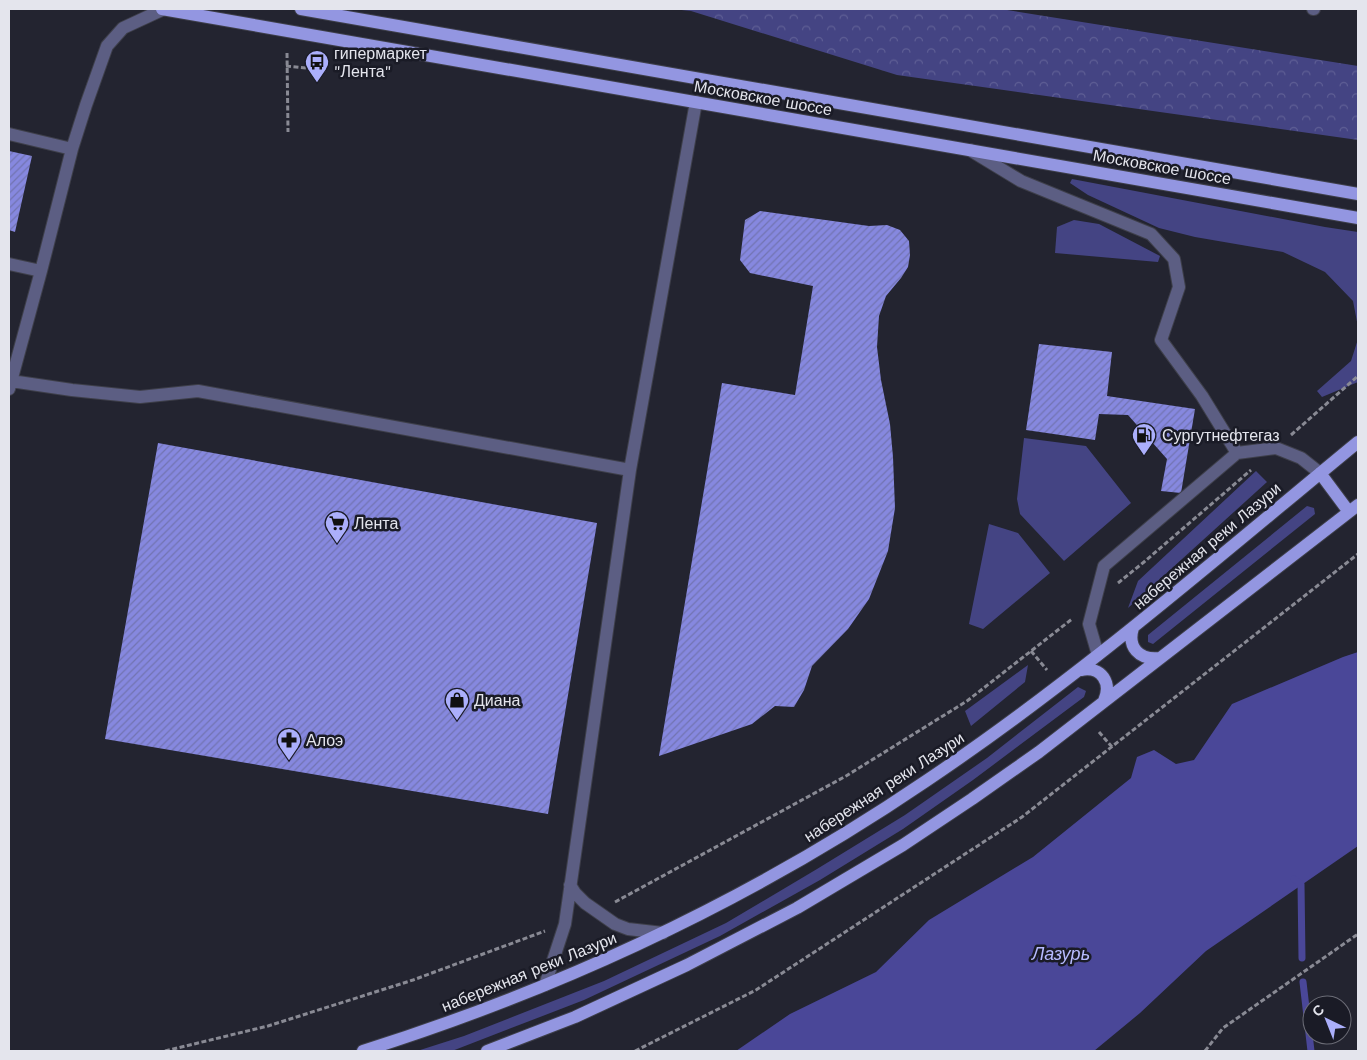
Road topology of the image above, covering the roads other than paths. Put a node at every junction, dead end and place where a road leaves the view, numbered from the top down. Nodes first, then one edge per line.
1 (163, 9) edge
2 (301, 9) edge
3 (696, 102) junction
4 (9, 134) edge
5 (72, 149) junction
6 (970, 150) junction
7 (1358, 194) edge
8 (1358, 218) edge
9 (9, 264) edge
10 (41, 271) junction
11 (10, 385) edge
12 (1358, 442) edge
13 (1237, 453) junction
14 (630, 470) junction
15 (1320, 474) junction
16 (1354, 508) edge
17 (1133, 628) junction
18 (1098, 655) junction
19 (1159, 658) junction
20 (1081, 670) junction
21 (1104, 701) junction
22 (570, 885) junction
23 (663, 933) junction
24 (545, 985) junction
25 (363, 1051) edge
26 (487, 1051) edge

1 - 3 main road, Московское шоссе
1 - 5 lane
2 - 7 main road, Московское шоссе
3 - 6 main road, Московское шоссе
3 - 14 lane
4 - 5 lane
5 - 10 lane
6 - 8 main road, Московское шоссе
6 - 13 lane
9 - 10 lane
10 - 11 lane
11 - 14 lane
12 - 15 main road, набережная реки Лазури
13 - 15 lane
13 - 18 lane
14 - 22 lane
15 - 16 main road
15 - 17 main road, набережная реки Лазури
16 - 19 main road
17 - 18 main road, набережная реки Лазури
17 - 19 main road
18 - 20 main road, набережная реки Лазури
19 - 21 main road
20 - 21 main road
20 - 23 main road, набережная реки Лазури
21 - 26 main road
22 - 23 lane
22 - 24 lane
23 - 24 main road, набережная реки Лазури
24 - 25 main road, набережная реки Лазури

